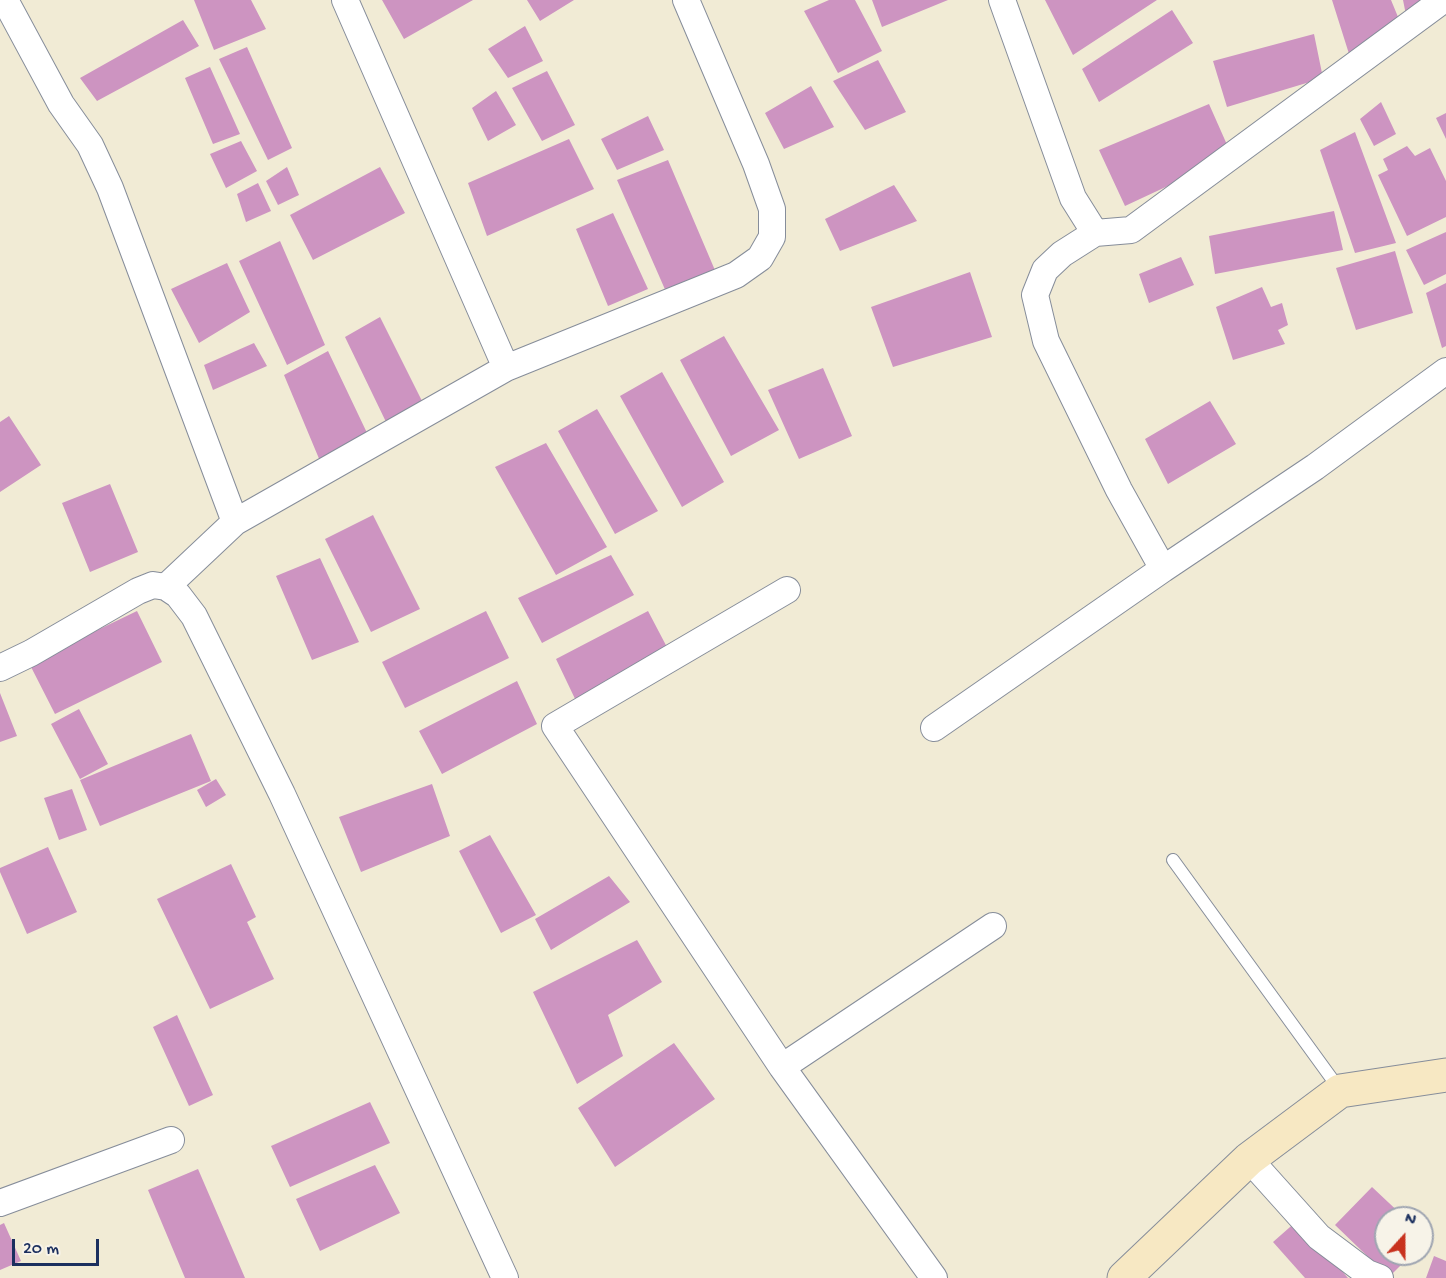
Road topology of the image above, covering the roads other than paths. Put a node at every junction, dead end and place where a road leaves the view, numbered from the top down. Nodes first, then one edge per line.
1 (5, 0) edge
2 (345, 0) edge
3 (686, 0) edge
4 (1002, 0) edge
5 (1443, 0) edge
6 (1095, 233) junction
7 (506, 368) junction
8 (1446, 371) edge
9 (235, 522) junction
10 (1163, 569) junction
11 (166, 587) junction
12 (787, 590) dead end
13 (0, 668) edge
14 (933, 728) dead end
15 (1173, 860) dead end
16 (993, 926) dead end
17 (782, 1067) junction
18 (1446, 1075) edge
19 (1340, 1091) junction
20 (171, 1140) dead end
21 (1249, 1159) junction
22 (0, 1203) edge
23 (505, 1278) edge
24 (934, 1278) edge
25 (1124, 1278) edge
26 (1380, 1278) edge

1 - 9 street
2 - 7 street
3 - 7 street
4 - 6 street
5 - 6 street
6 - 10 street
7 - 9 street
8 - 10 street
9 - 11 street
10 - 14 street
11 - 13 street
11 - 23 street
12 - 17 street
15 - 19 lane
16 - 17 street
17 - 24 street
18 - 19 street
19 - 21 street
20 - 22 street
21 - 25 street
21 - 26 street

